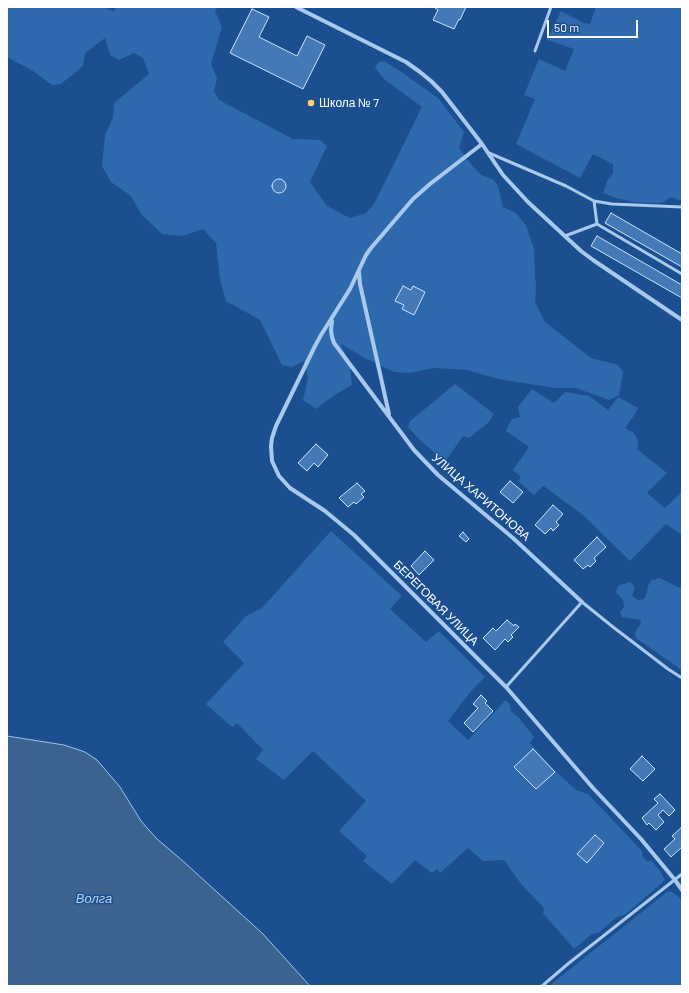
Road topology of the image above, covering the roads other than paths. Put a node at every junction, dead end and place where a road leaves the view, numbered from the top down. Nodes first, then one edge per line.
1 (296, 7) edge
2 (551, 7) edge
3 (535, 51) dead end
4 (482, 144) junction
5 (488, 153) junction
6 (594, 201) junction
7 (682, 207) edge
8 (597, 224) junction
9 (565, 236) junction
10 (360, 269) junction
11 (682, 274) edge
12 (333, 316) junction
13 (682, 320) edge
14 (390, 417) junction
15 (582, 602) junction
16 (682, 678) edge
17 (506, 687) junction
18 (682, 874) edge
19 (675, 880) junction
20 (682, 890) edge
21 (542, 986) edge

1 - 4 street
2 - 3 lane
4 - 5 street
4 - 10 street, БЕРЕГОВАЯ УЛИЦА
5 - 6 lane
5 - 9 street
6 - 7 lane
6 - 8 lane
8 - 9 lane
8 - 11 lane
9 - 13 street
10 - 12 street, БЕРЕГОВАЯ УЛИЦА
10 - 14 street
12 - 14 street, УЛИЦА ХАРИТОНОВА
12 - 17 street, БЕРЕГОВАЯ УЛИЦА
14 - 15 street, УЛИЦА ХАРИТОНОВА
15 - 16 lane
15 - 17 lane
17 - 19 street, БЕРЕГОВАЯ УЛИЦА
18 - 19 lane
19 - 20 street, БЕРЕГОВАЯ УЛИЦА
19 - 21 lane

